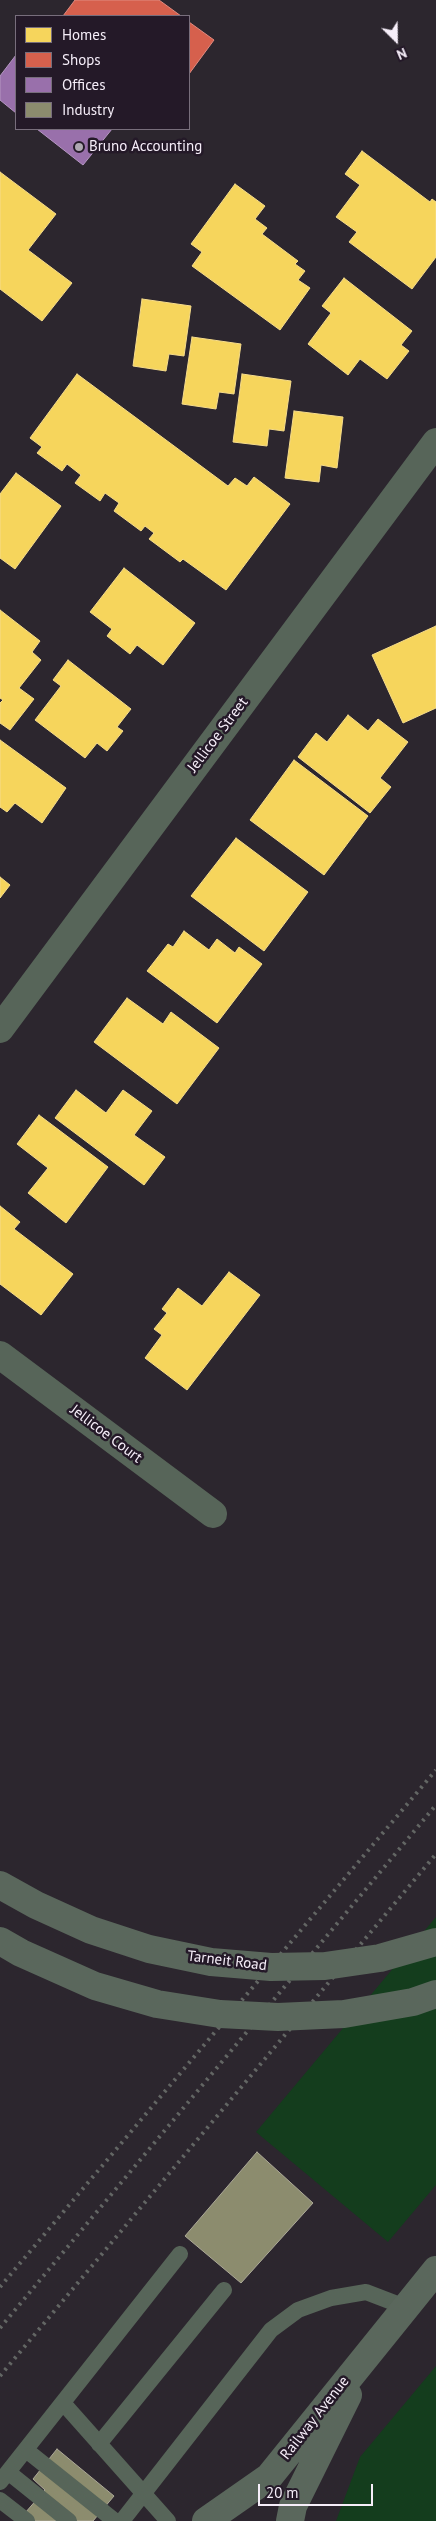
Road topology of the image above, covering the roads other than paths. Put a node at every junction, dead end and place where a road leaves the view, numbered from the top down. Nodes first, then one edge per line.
1 (435, 446) edge
2 (0, 1029) edge
3 (0, 1355) edge
4 (213, 1514) dead end
5 (0, 1884) edge
6 (0, 1941) edge
7 (436, 1942) edge
8 (436, 1994) edge
9 (180, 2254) dead end
10 (436, 2270) edge
11 (224, 2290) dead end
12 (405, 2307) junction
13 (372, 2346) junction
14 (64, 2404) junction
15 (99, 2444) junction
16 (26, 2450) junction
17 (4, 2477) edge
18 (144, 2494) junction
19 (0, 2500) edge
20 (27, 2521) edge
21 (69, 2521) edge
22 (115, 2521) edge
23 (122, 2521) edge
24 (168, 2521) edge
25 (206, 2521) edge
26 (290, 2521) edge

1 - 2 street, Jellicoe Street
3 - 4 street, Jellicoe Court
5 - 7 main road, Tarneit Road, bridge
6 - 8 main road, bridge
9 - 14 lane
10 - 12 main road, Railway Avenue
11 - 15 lane
12 - 13 main road, Railway Avenue
12 - 18 lane
13 - 25 main road, Railway Avenue
13 - 26 main road, Railway Avenue
14 - 15 lane
14 - 16 lane
15 - 18 lane
16 - 17 lane
16 - 22 lane
17 - 21 lane
18 - 23 lane
18 - 24 lane
19 - 20 lane

